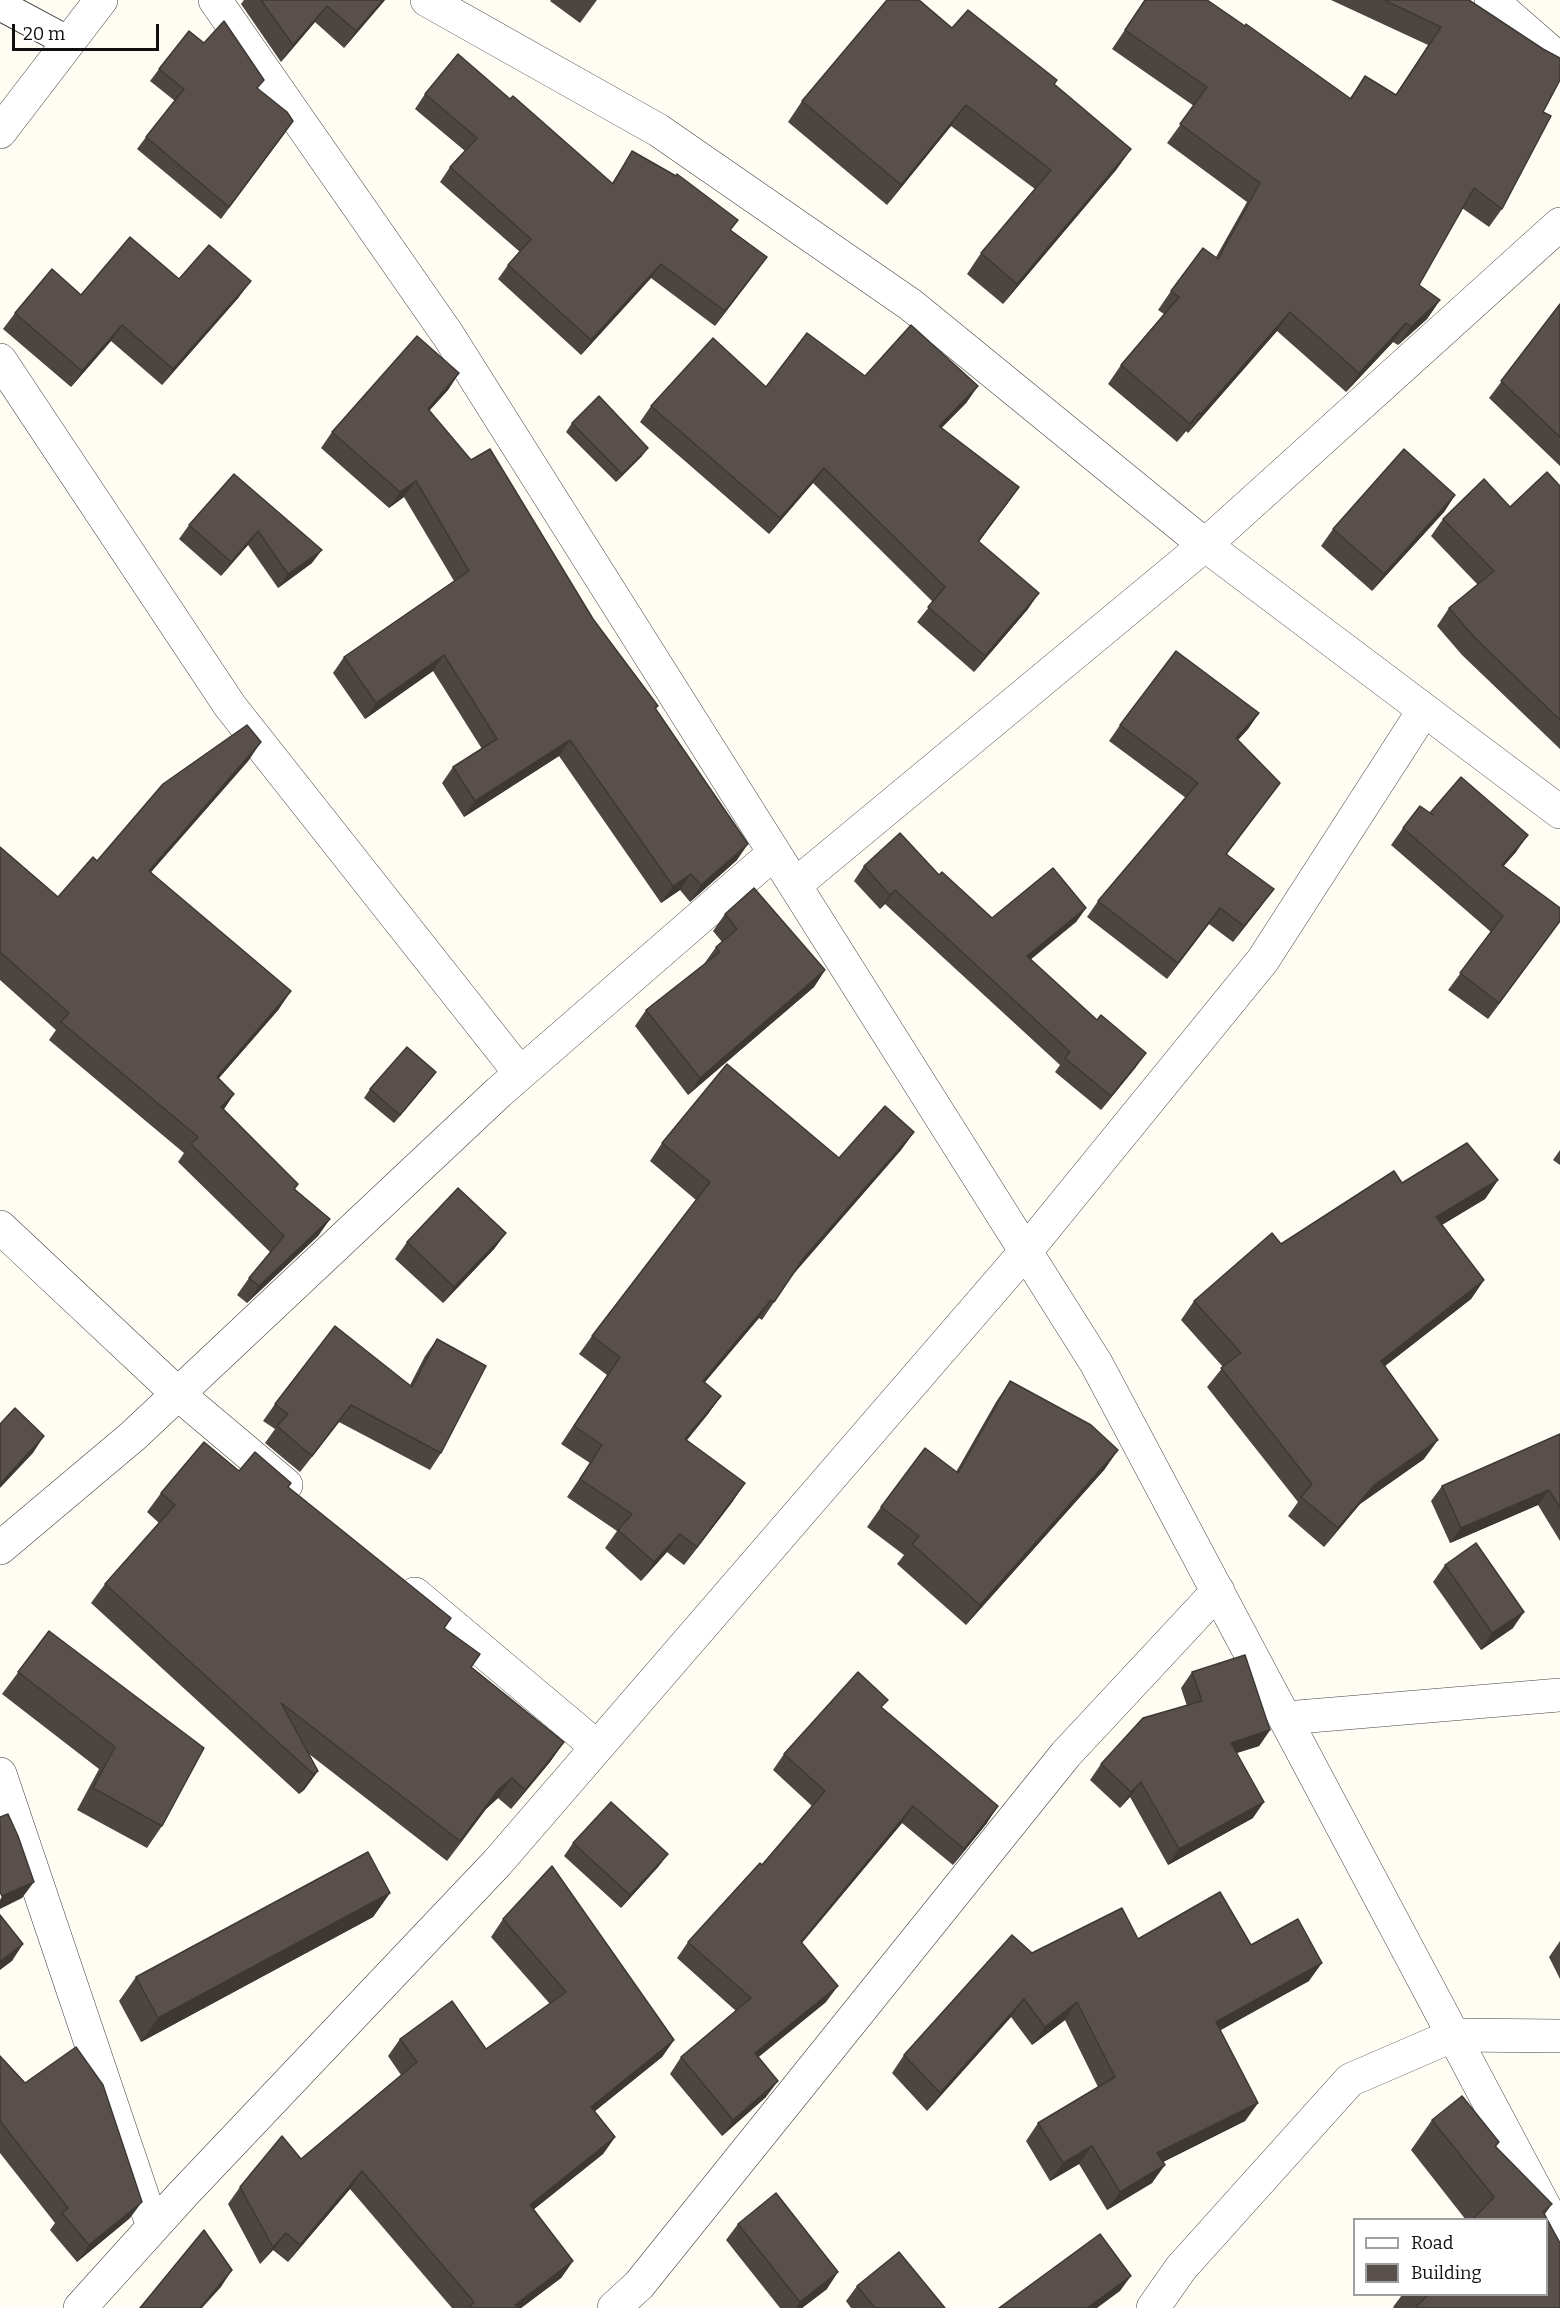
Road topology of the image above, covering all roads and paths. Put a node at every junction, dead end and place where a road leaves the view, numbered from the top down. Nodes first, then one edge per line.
1 (101, 0) edge
2 (215, 0) edge
3 (427, 0) edge
4 (1491, 0) edge
5 (0, 5) edge
6 (69, 42) junction
7 (1560, 60) edge
8 (0, 132) edge
9 (1560, 224) edge
10 (0, 360) edge
11 (1205, 545) junction
12 (1425, 710) junction
13 (1560, 812) edge
14 (774, 853) junction
15 (795, 885) junction
16 (520, 1073) junction
17 (0, 1227) edge
18 (1026, 1251) junction
19 (178, 1394) junction
20 (305, 1502) edge
21 (0, 1548) edge
22 (396, 1578) edge
23 (1218, 1591) junction
24 (1560, 1695) edge
25 (1286, 1718) junction
26 (597, 1747) junction
27 (0, 1774) edge
28 (1454, 2035) junction
29 (1560, 2036) edge
30 (153, 2227) junction
31 (1560, 2236) edge
32 (80, 2308) edge
33 (614, 2308) edge
34 (1152, 2308) edge

1 - 6 street
2 - 14 street
3 - 11 street
4 - 7 street
5 - 6 lane
6 - 8 street
9 - 11 street
10 - 16 street
11 - 12 street
11 - 15 street
12 - 13 street
12 - 18 street
14 - 15 street
14 - 16 street
15 - 18 street
16 - 19 street
17 - 19 street
18 - 23 street
18 - 26 street
19 - 20 street
19 - 21 street
22 - 26 street
23 - 25 street
23 - 33 street
24 - 25 street
25 - 28 street
26 - 30 street
27 - 30 street
28 - 29 street
28 - 31 street
28 - 34 street
30 - 32 street

